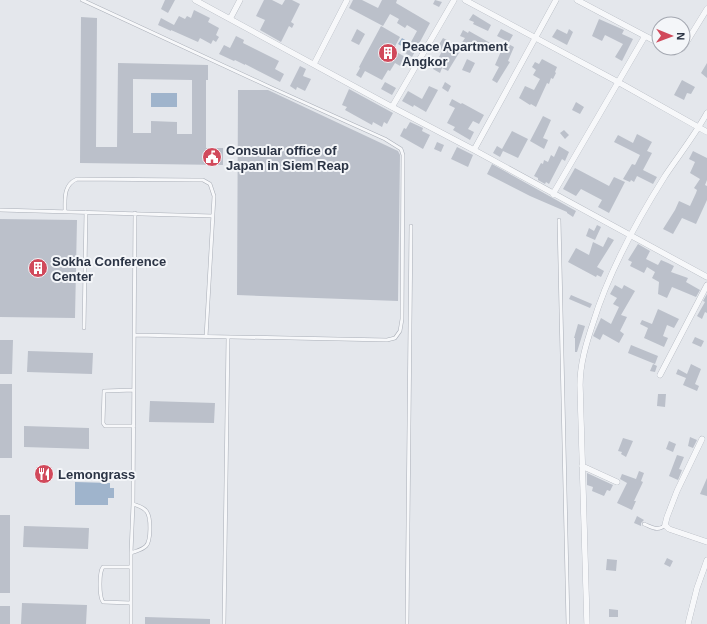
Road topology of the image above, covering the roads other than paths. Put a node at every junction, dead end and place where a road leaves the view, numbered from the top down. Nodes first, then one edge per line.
1 (82, 0) edge
2 (195, 0) edge
3 (240, 0) edge
4 (347, 0) edge
5 (454, 0) edge
6 (465, 0) edge
7 (556, 0) edge
8 (577, 0) edge
9 (707, 9) edge
10 (230, 19) junction
11 (691, 35) edge
12 (645, 36) junction
13 (536, 38) junction
14 (651, 39) edge
15 (314, 64) junction
16 (618, 82) junction
17 (392, 107) junction
18 (707, 113) edge
19 (698, 128) junction
20 (707, 132) edge
21 (474, 150) junction
22 (554, 194) junction
23 (0, 210) edge
24 (65, 212) junction
25 (86, 212) junction
26 (135, 213) junction
27 (213, 216) junction
28 (559, 220) dead end
29 (411, 226) dead end
30 (630, 236) junction
31 (707, 277) edge
32 (707, 285) edge
33 (84, 328) dead end
34 (135, 335) junction
35 (206, 337) junction
36 (228, 338) junction
37 (660, 375) dead end
38 (134, 390) junction
39 (134, 426) junction
40 (702, 439) dead end
41 (582, 466) junction
42 (618, 482) dead end
43 (134, 504) junction
44 (644, 524) dead end
45 (664, 525) junction
46 (707, 542) edge
47 (131, 553) junction
48 (707, 560) edge
49 (131, 566) junction
50 (131, 603) junction
51 (131, 624) edge
52 (224, 624) edge
53 (407, 624) edge
54 (568, 624) edge
55 (586, 624) edge
56 (688, 624) edge

1 - 36 lane
2 - 10 street
3 - 10 street
4 - 15 street
5 - 17 street
6 - 13 street
7 - 13 street
8 - 12 street
9 - 11 street
10 - 15 street
12 - 14 street
12 - 16 street
13 - 16 street
13 - 21 street
15 - 17 street
16 - 19 street
16 - 22 street
17 - 21 street
18 - 19 street
19 - 20 street
19 - 30 street
21 - 22 street
22 - 30 street
23 - 24 lane
24 - 25 lane
24 - 27 lane
25 - 26 lane
25 - 33 lane
26 - 27 lane
26 - 34 lane
27 - 35 lane
28 - 54 lane
29 - 53 lane
30 - 31 street
30 - 41 street
32 - 37 street
34 - 35 lane
34 - 38 lane
35 - 36 lane
36 - 52 lane
38 - 39 lane
38 - 39 lane
39 - 43 lane
40 - 45 street
41 - 42 street
41 - 55 street
43 - 47 lane
43 - 47 lane
44 - 45 lane
45 - 46 street
47 - 49 lane
48 - 56 street
49 - 50 lane
49 - 50 lane
50 - 51 lane

